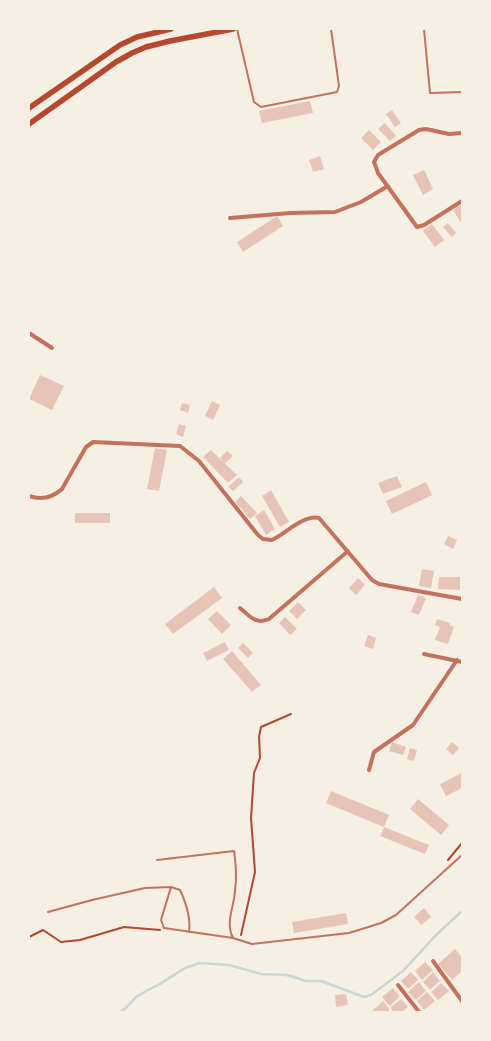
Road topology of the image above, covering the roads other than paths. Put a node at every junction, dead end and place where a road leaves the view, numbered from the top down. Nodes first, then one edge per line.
1 (171, 29) edge
2 (235, 29) edge
3 (331, 29) edge
4 (424, 29) edge
5 (462, 92) edge
6 (29, 108) edge
7 (29, 124) edge
8 (462, 133) edge
9 (388, 186) junction
10 (462, 201) edge
11 (230, 218) dead end
12 (29, 333) edge
13 (52, 348) dead end
14 (29, 496) edge
15 (348, 552) junction
16 (462, 600) edge
17 (240, 608) dead end
18 (424, 654) dead end
19 (457, 660) junction
20 (462, 662) edge
21 (369, 770) dead end
22 (462, 855) edge
23 (157, 860) dead end
24 (171, 887) junction
25 (48, 912) dead end
26 (189, 932) junction
27 (232, 938) junction
28 (433, 962) dead end
29 (398, 985) dead end
30 (462, 1001) edge
31 (419, 1012) edge

1 - 6 main road
2 - 3 lane
2 - 7 main road
4 - 5 lane
8 - 9 street
9 - 10 street
9 - 11 street
12 - 13 street
14 - 15 street
15 - 16 street
15 - 17 street
18 - 19 street
19 - 20 street
19 - 21 street
22 - 27 lane
23 - 27 lane
24 - 25 lane
24 - 26 lane
24 - 26 lane
26 - 27 lane
28 - 30 street
29 - 31 street

